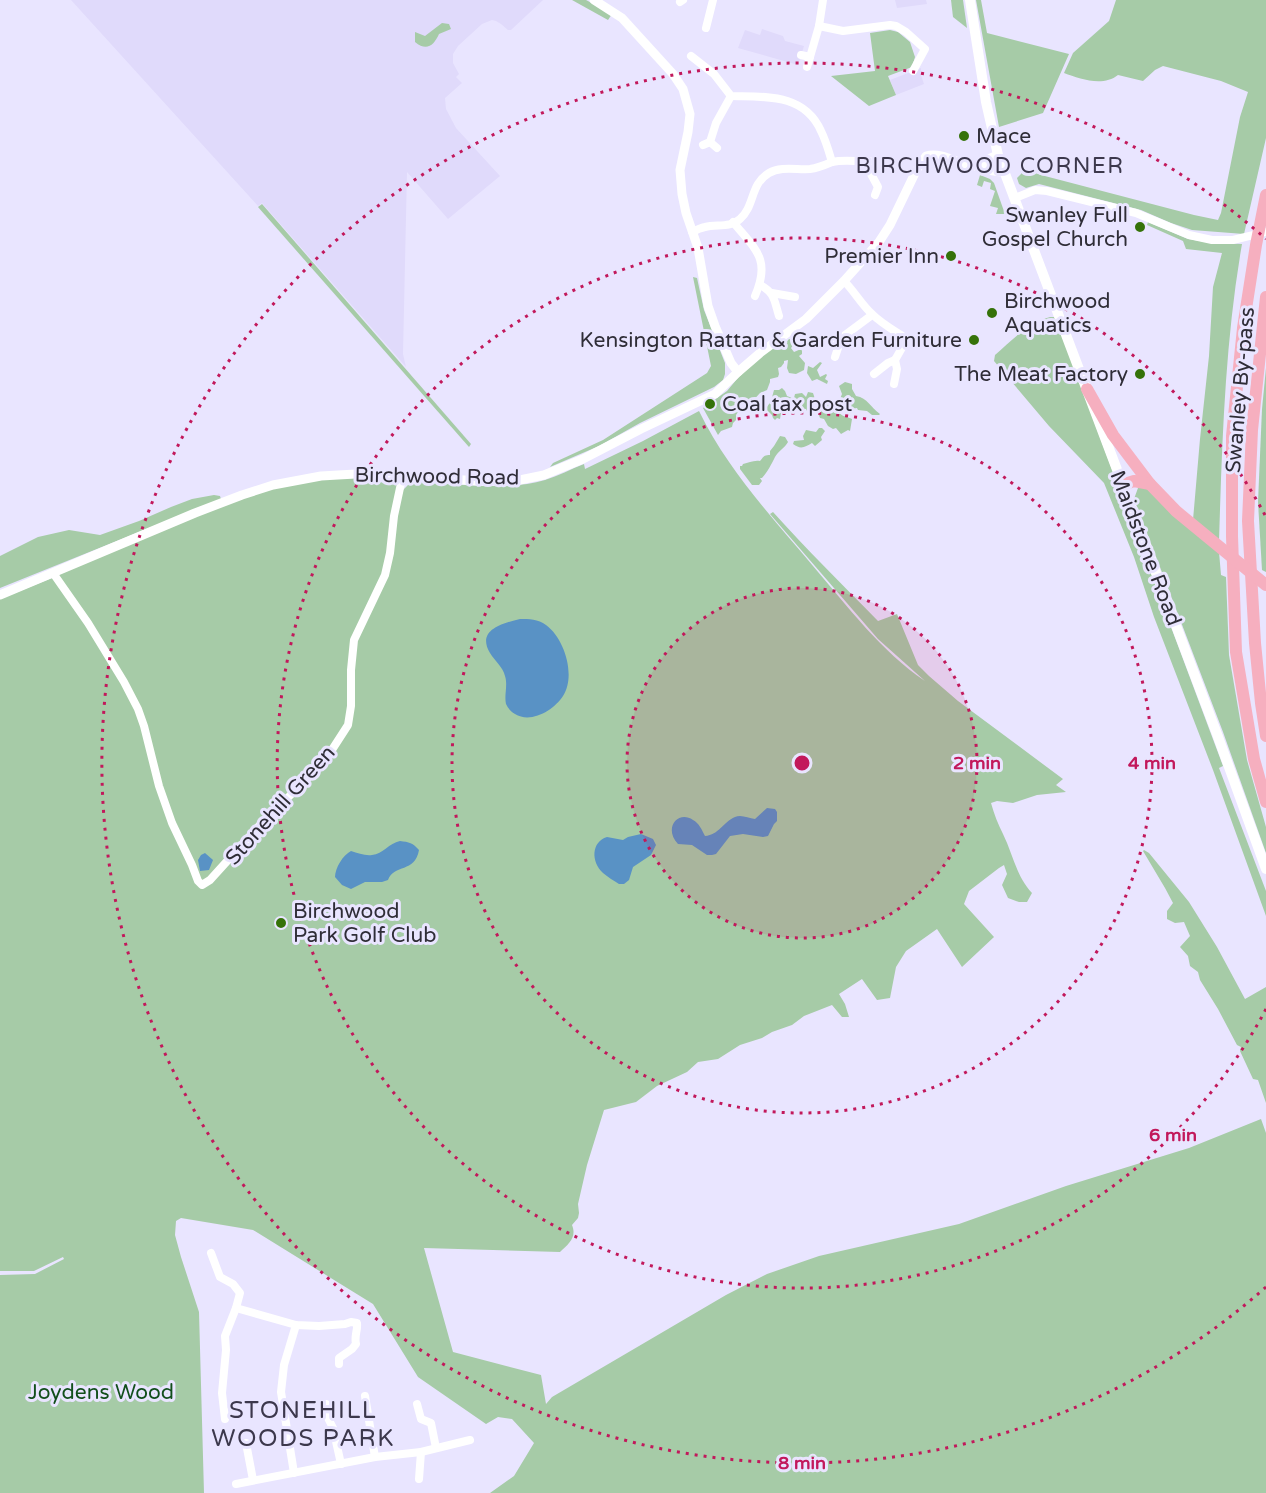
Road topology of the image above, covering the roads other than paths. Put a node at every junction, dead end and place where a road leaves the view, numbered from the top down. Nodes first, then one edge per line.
1 (712, 0) edge
2 (823, 0) edge
3 (970, 0) edge
4 (598, 1) edge
5 (819, 26) junction
6 (706, 28) dead end
7 (691, 56) dead end
8 (807, 68) dead end
9 (913, 70) dead end
10 (731, 96) junction
11 (717, 148) dead end
12 (998, 155) junction
13 (832, 162) junction
14 (980, 166) junction
15 (1005, 171) junction
16 (875, 195) dead end
17 (1266, 195) edge
18 (1015, 198) junction
19 (734, 222) junction
20 (692, 232) junction
21 (1266, 232) edge
22 (844, 281) junction
23 (760, 285) junction
24 (772, 293) junction
25 (754, 296) dead end
26 (795, 297) dead end
27 (1266, 297) edge
28 (872, 315) junction
29 (778, 316) dead end
30 (837, 340) junction
31 (816, 342) dead end
32 (835, 357) dead end
33 (895, 360) junction
34 (738, 372) junction
35 (874, 374) dead end
36 (894, 384) dead end
37 (1087, 389) junction
38 (403, 474) junction
39 (1150, 484) junction
40 (1122, 485) junction
41 (53, 573) junction
42 (1266, 585) edge
43 (0, 595) edge
44 (1266, 735) edge
45 (1266, 802) edge
46 (1266, 869) edge
47 (211, 1253) dead end
48 (236, 1308) junction
49 (296, 1325) junction
50 (339, 1364) dead end
51 (365, 1396) dead end
52 (326, 1404) dead end
53 (417, 1404) dead end
54 (225, 1419) dead end
55 (470, 1440) dead end
56 (246, 1443) dead end
57 (436, 1448) junction
58 (421, 1452) junction
59 (375, 1457) junction
60 (340, 1464) junction
61 (294, 1473) junction
62 (419, 1479) dead end
63 (253, 1480) junction
64 (236, 1484) dead end

1 - 6 street
2 - 5 street
3 - 12 main road, Maidstone Road
4 - 20 street
5 - 8 street
5 - 9 street
7 - 10 street
10 - 11 street
10 - 13 street
12 - 14 street
12 - 15 main road, Maidstone Road
13 - 16 street
13 - 19 street
14 - 15 street, Birchwood Road
14 - 22 street, Birchwood Road
15 - 18 main road, Maidstone Road
17 - 45 highway, Swanley By-pass
18 - 21 street
18 - 37 main road, Maidstone Road
19 - 20 street
19 - 23 street
20 - 34 street
22 - 28 street
22 - 34 street, Birchwood Road
23 - 24 street
23 - 25 street
24 - 26 street
24 - 29 street
27 - 44 highway, Swanley By-pass
28 - 30 street
28 - 33 street
30 - 31 street
30 - 32 street
33 - 35 street
33 - 36 street
34 - 38 street, Birchwood Road
37 - 39 highway
37 - 40 main road, Maidstone Road
38 - 41 street, Birchwood Road
38 - 41 street, Stonehill Green
39 - 40 highway
39 - 42 highway
40 - 46 main road, Maidstone Road
41 - 43 street, Birchwood Road
47 - 48 street
48 - 49 street
48 - 54 street
49 - 50 street
49 - 61 street
51 - 59 street
52 - 60 street
53 - 57 street
55 - 57 street
56 - 63 street
57 - 58 street
58 - 59 street
58 - 62 street
59 - 60 street
60 - 61 street
61 - 63 street
63 - 64 street

